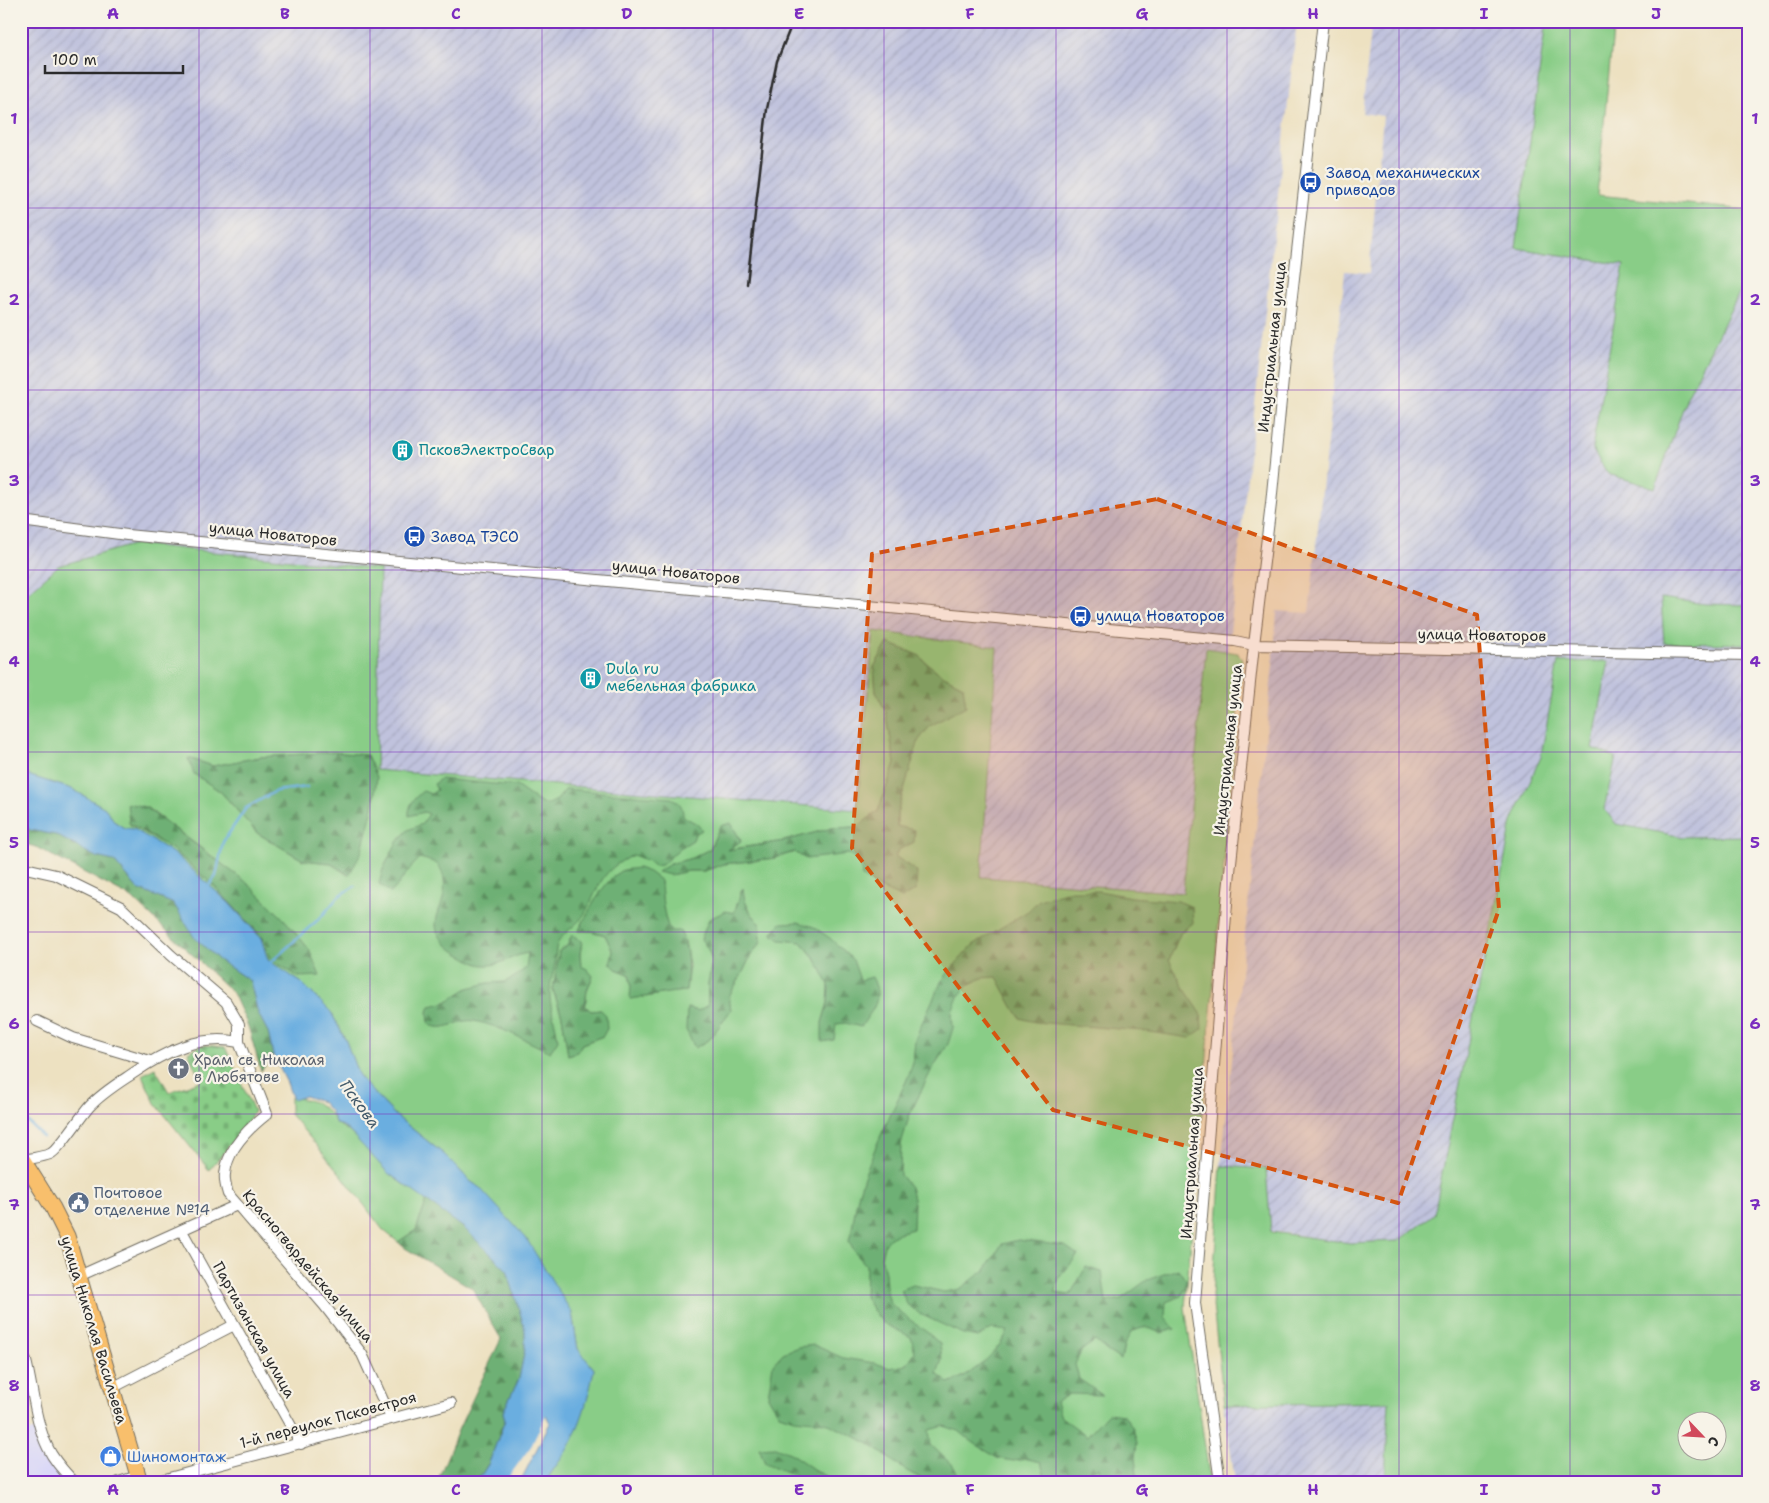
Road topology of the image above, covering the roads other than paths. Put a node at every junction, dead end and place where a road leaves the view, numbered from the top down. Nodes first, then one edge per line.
1 (1323, 21) edge
2 (21, 521) edge
3 (1254, 645) junction
4 (1748, 655) edge
5 (21, 866) edge
6 (37, 1021) dead end
7 (239, 1042) junction
8 (150, 1061) junction
9 (22, 1158) edge
10 (237, 1204) junction
11 (182, 1230) junction
12 (79, 1276) junction
13 (234, 1326) junction
14 (26, 1361) dead end
15 (112, 1388) junction
16 (451, 1404) dead end
17 (390, 1418) junction
18 (301, 1444) junction
19 (139, 1479) edge
20 (74, 1482) edge
21 (119, 1482) edge
22 (154, 1482) edge
23 (1220, 1482) edge

1 - 3 street, Индустриальная улица
2 - 3 street, улица Новаторов
3 - 4 street, улица Новаторов
3 - 23 street, Индустриальная улица
5 - 7 street
6 - 8 street
7 - 8 street
7 - 10 street, Красногвардейская улица
8 - 9 street
9 - 12 main road, улица Николая Васильева
10 - 11 street
10 - 17 street, Красногвардейская улица
11 - 12 street
11 - 13 street, Партизанская улица
12 - 15 main road, улица Николая Васильева
13 - 15 street
13 - 18 street, Партизанская улица
14 - 20 street
15 - 19 main road, улица Николая Васильева
16 - 17 street, 1-й переулок Псковстроя
17 - 18 street, 1-й переулок Псковстроя
18 - 22 street, 1-й переулок Псковстроя
19 - 21 street

